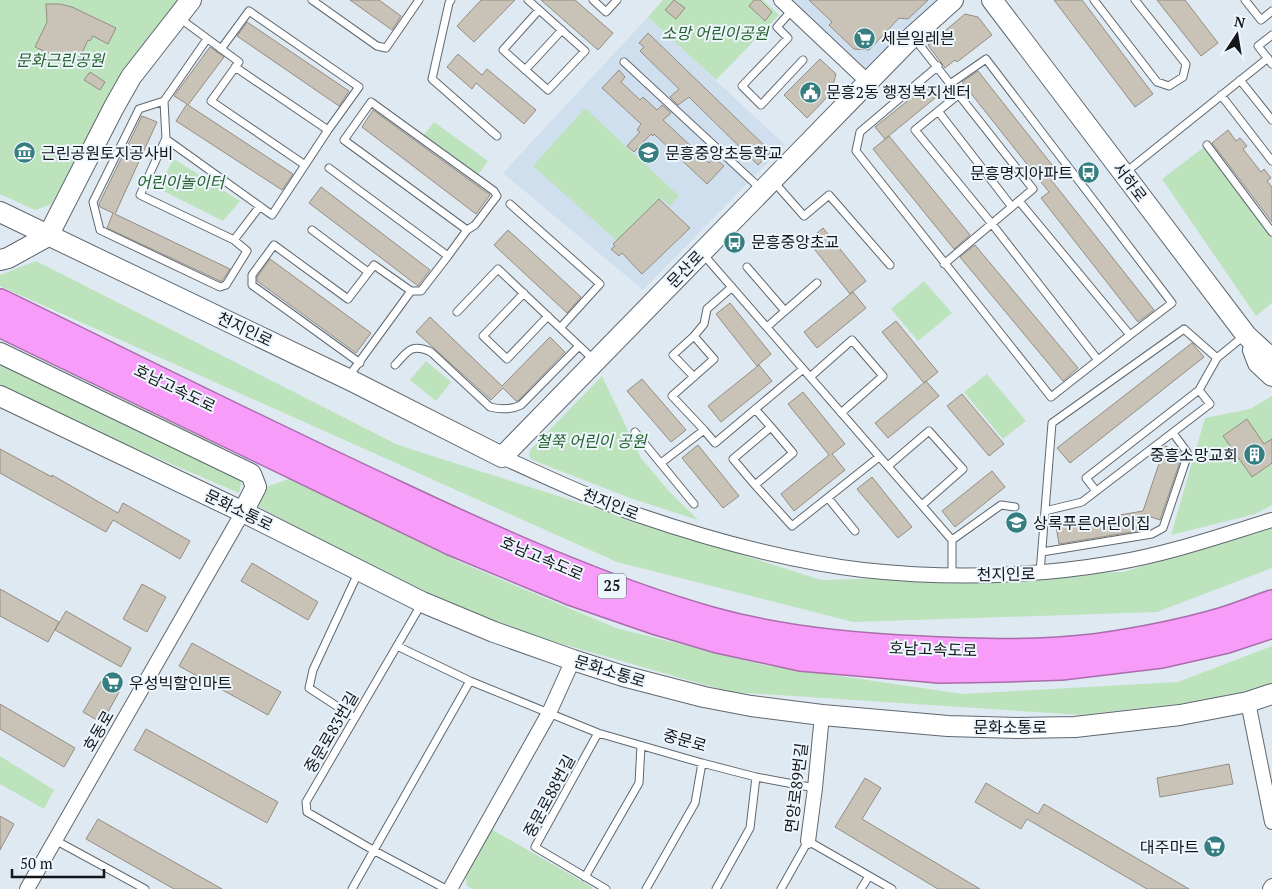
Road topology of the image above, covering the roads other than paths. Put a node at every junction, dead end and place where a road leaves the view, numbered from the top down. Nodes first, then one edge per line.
1 (191, 0) edge
2 (312, 0) edge
3 (419, 0) edge
4 (451, 0) edge
5 (528, 0) edge
6 (592, 0) edge
7 (617, 0) edge
8 (782, 0) edge
9 (953, 0) edge
10 (992, 0) edge
11 (1094, 0) edge
12 (1135, 0) edge
13 (1245, 0) edge
14 (539, 10) junction
15 (792, 10) junction
16 (1272, 11) edge
17 (178, 17) junction
18 (562, 30) junction
19 (1272, 35) edge
20 (912, 36) junction
21 (207, 39) junction
22 (221, 49) junction
23 (803, 60) dead end
24 (1270, 61) edge
25 (624, 62) dead end
26 (938, 66) junction
27 (235, 67) junction
28 (525, 70) junction
29 (1240, 80) junction
30 (868, 82) junction
31 (950, 84) junction
32 (958, 95) junction
33 (1221, 95) junction
34 (164, 101) junction
35 (938, 111) junction
36 (1272, 120) edge
37 (328, 130) junction
38 (497, 136) dead end
39 (166, 138) junction
40 (1207, 145) dead end
41 (1272, 161) edge
42 (305, 165) junction
43 (329, 168) dead end
44 (1123, 174) junction
45 (767, 185) junction
46 (1018, 201) junction
47 (510, 204) dead end
48 (260, 206) junction
49 (1012, 207) junction
50 (0, 212) edge
51 (992, 224) junction
52 (312, 230) dead end
53 (467, 230) junction
54 (1272, 232) edge
55 (48, 236) junction
56 (234, 240) junction
57 (702, 252) junction
58 (448, 256) junction
59 (0, 260) edge
60 (944, 264) junction
61 (890, 265) dead end
62 (747, 267) dead end
63 (368, 272) junction
64 (817, 283) dead end
65 (732, 287) junction
66 (411, 292) junction
67 (524, 293) junction
68 (0, 302) edge
69 (784, 311) junction
70 (457, 312) dead end
71 (548, 316) junction
72 (0, 324) edge
73 (767, 326) junction
74 (560, 328) junction
75 (1130, 335) junction
76 (1246, 335) junction
77 (694, 336) junction
78 (1272, 345) edge
79 (579, 346) junction
80 (0, 353) edge
81 (1217, 358) junction
82 (1272, 359) edge
83 (1098, 360) junction
84 (596, 361) junction
85 (360, 363) junction
86 (395, 365) dead end
87 (803, 369) junction
88 (1272, 376) edge
89 (694, 377) junction
90 (810, 377) junction
91 (348, 379) junction
92 (1199, 390) junction
93 (0, 396) edge
94 (755, 409) junction
95 (840, 413) junction
96 (771, 427) junction
97 (704, 430) junction
98 (635, 432) dead end
99 (1173, 432) junction
100 (502, 457) junction
101 (879, 457) junction
102 (661, 463) junction
103 (888, 466) junction
104 (755, 485) junction
105 (1096, 491) junction
106 (828, 498) junction
107 (694, 504) dead end
108 (922, 505) junction
109 (1015, 507) dead end
110 (1045, 511) junction
111 (243, 512) junction
112 (1272, 520) edge
113 (855, 531) dead end
114 (952, 540) junction
115 (1042, 552) junction
116 (359, 570) junction
117 (1040, 573) junction
118 (952, 574) junction
119 (1272, 592) edge
120 (422, 602) junction
121 (1272, 603) edge
122 (1272, 625) edge
123 (1166, 634) junction
124 (397, 646) junction
125 (573, 660) junction
126 (470, 681) junction
127 (1272, 694) edge
128 (1248, 702) junction
129 (548, 713) junction
130 (822, 715) junction
131 (355, 718) junction
132 (598, 733) junction
133 (641, 746) junction
134 (702, 763) junction
135 (756, 777) junction
136 (816, 788) junction
137 (1272, 822) edge
138 (55, 840) junction
139 (808, 841) junction
140 (373, 850) junction
141 (869, 876) junction
142 (585, 877) junction
143 (1272, 886) edge
144 (27, 889) edge
145 (145, 889) edge
146 (352, 889) edge
147 (446, 889) edge
148 (450, 889) edge
149 (606, 889) edge
150 (646, 889) edge
151 (716, 889) edge
152 (781, 889) edge
153 (861, 889) edge
154 (892, 889) edge
155 (1270, 889) edge

1 - 17 street
2 - 3 lane
4 - 38 lane
5 - 14 lane
6 - 7 lane
8 - 15 street
9 - 20 street, 문산로
10 - 44 street, 서하로
11 - 12 lane
13 - 16 lane
14 - 18 lane
14 - 28 lane
15 - 23 lane
15 - 30 street
17 - 21 lane
17 - 55 street
18 - 28 lane
18 - 28 lane
19 - 24 lane
20 - 26 lane
20 - 30 street, 문산로
21 - 22 lane
21 - 34 lane
22 - 27 lane
22 - 37 lane
24 - 29 lane
25 - 45 lane
26 - 31 lane
26 - 60 lane
27 - 37 lane
27 - 42 lane
29 - 33 lane
29 - 36 lane
30 - 45 street, 문산로
31 - 32 lane
31 - 75 lane
32 - 35 lane
32 - 46 lane
33 - 41 lane
33 - 44 lane
34 - 39 lane
34 - 56 lane
35 - 49 lane
35 - 51 lane
37 - 42 lane
39 - 48 lane
39 - 56 lane
40 - 54 lane
42 - 48 lane
43 - 58 lane
44 - 76 street, 서하로
45 - 57 street, 문산로
45 - 61 lane
46 - 49 lane
46 - 75 lane
47 - 74 lane
48 - 56 lane
49 - 51 lane
50 - 55 street, 천지인로
51 - 60 lane
51 - 83 lane
52 - 63 lane
53 - 53 lane
53 - 58 lane
55 - 59 street
55 - 91 street, 천지인로
57 - 65 lane
57 - 84 street, 문산로
58 - 66 lane
60 - 83 lane
62 - 69 lane
63 - 66 lane
63 - 85 lane
64 - 69 lane
65 - 73 lane
65 - 77 lane
66 - 85 lane
67 - 70 lane
67 - 71 lane
67 - 71 lane
68 - 123 highway, 호남고속도로 / 25
69 - 73 lane
71 - 74 lane
72 - 122 highway, 호남고속도로 / 25
73 - 87 lane
74 - 79 lane
75 - 83 lane
76 - 78 street
76 - 81 lane
76 - 82 street, 서하로
76 - 88 street
77 - 89 lane
77 - 89 lane
79 - 84 lane
79 - 86 lane
80 - 111 street
81 - 92 lane
81 - 110 lane
84 - 100 street, 문산로
85 - 91 lane
87 - 90 lane
87 - 94 lane
89 - 97 lane
90 - 95 lane
90 - 95 lane
91 - 100 street, 천지인로
92 - 99 lane
92 - 105 lane
93 - 111 street, 문화소통로
94 - 96 lane
94 - 97 lane
95 - 101 lane
96 - 104 lane
96 - 104 lane
97 - 102 lane
98 - 102 lane
99 - 105 lane
99 - 115 lane
100 - 118 street, 천지인로
101 - 103 lane
101 - 106 lane
102 - 107 lane
103 - 108 lane
103 - 108 lane
104 - 106 lane
105 - 110 lane
106 - 113 lane
108 - 114 lane
109 - 114 lane
110 - 115 lane
111 - 116 street, 문화소통로
111 - 138 street, 호동로
112 - 117 street, 천지인로
114 - 118 lane
115 - 117 lane
116 - 120 street, 문화소통로
116 - 131 lane
117 - 118 street, 천지인로
119 - 123 highway
120 - 124 lane, 중문로83번길
120 - 125 street, 문화소통로
121 - 123 highway, 호남고속도로 / 25
124 - 126 lane, 중문로
124 - 131 lane, 중문로83번길
125 - 129 street
125 - 130 street, 문화소통로
126 - 129 lane, 중문로
126 - 140 lane
127 - 128 street, 문화소통로
128 - 130 street, 문화소통로
128 - 137 street
129 - 132 lane, 중문로
129 - 148 street
130 - 136 street, 면앙로89번길
131 - 140 lane, 중문로83번길
132 - 133 lane, 중문로
132 - 142 lane, 중문로88번길
133 - 134 lane, 중문로
133 - 142 lane
134 - 135 lane, 중문로
134 - 150 lane
135 - 136 lane, 중문로
135 - 151 lane
136 - 139 street, 면앙로89번길
138 - 144 street, 호동로
138 - 145 lane
139 - 141 lane
139 - 152 lane, 면앙로89번길
140 - 146 lane
140 - 147 lane, 중문로83번길
141 - 153 lane
141 - 154 lane
142 - 149 lane, 중문로88번길
143 - 155 street

